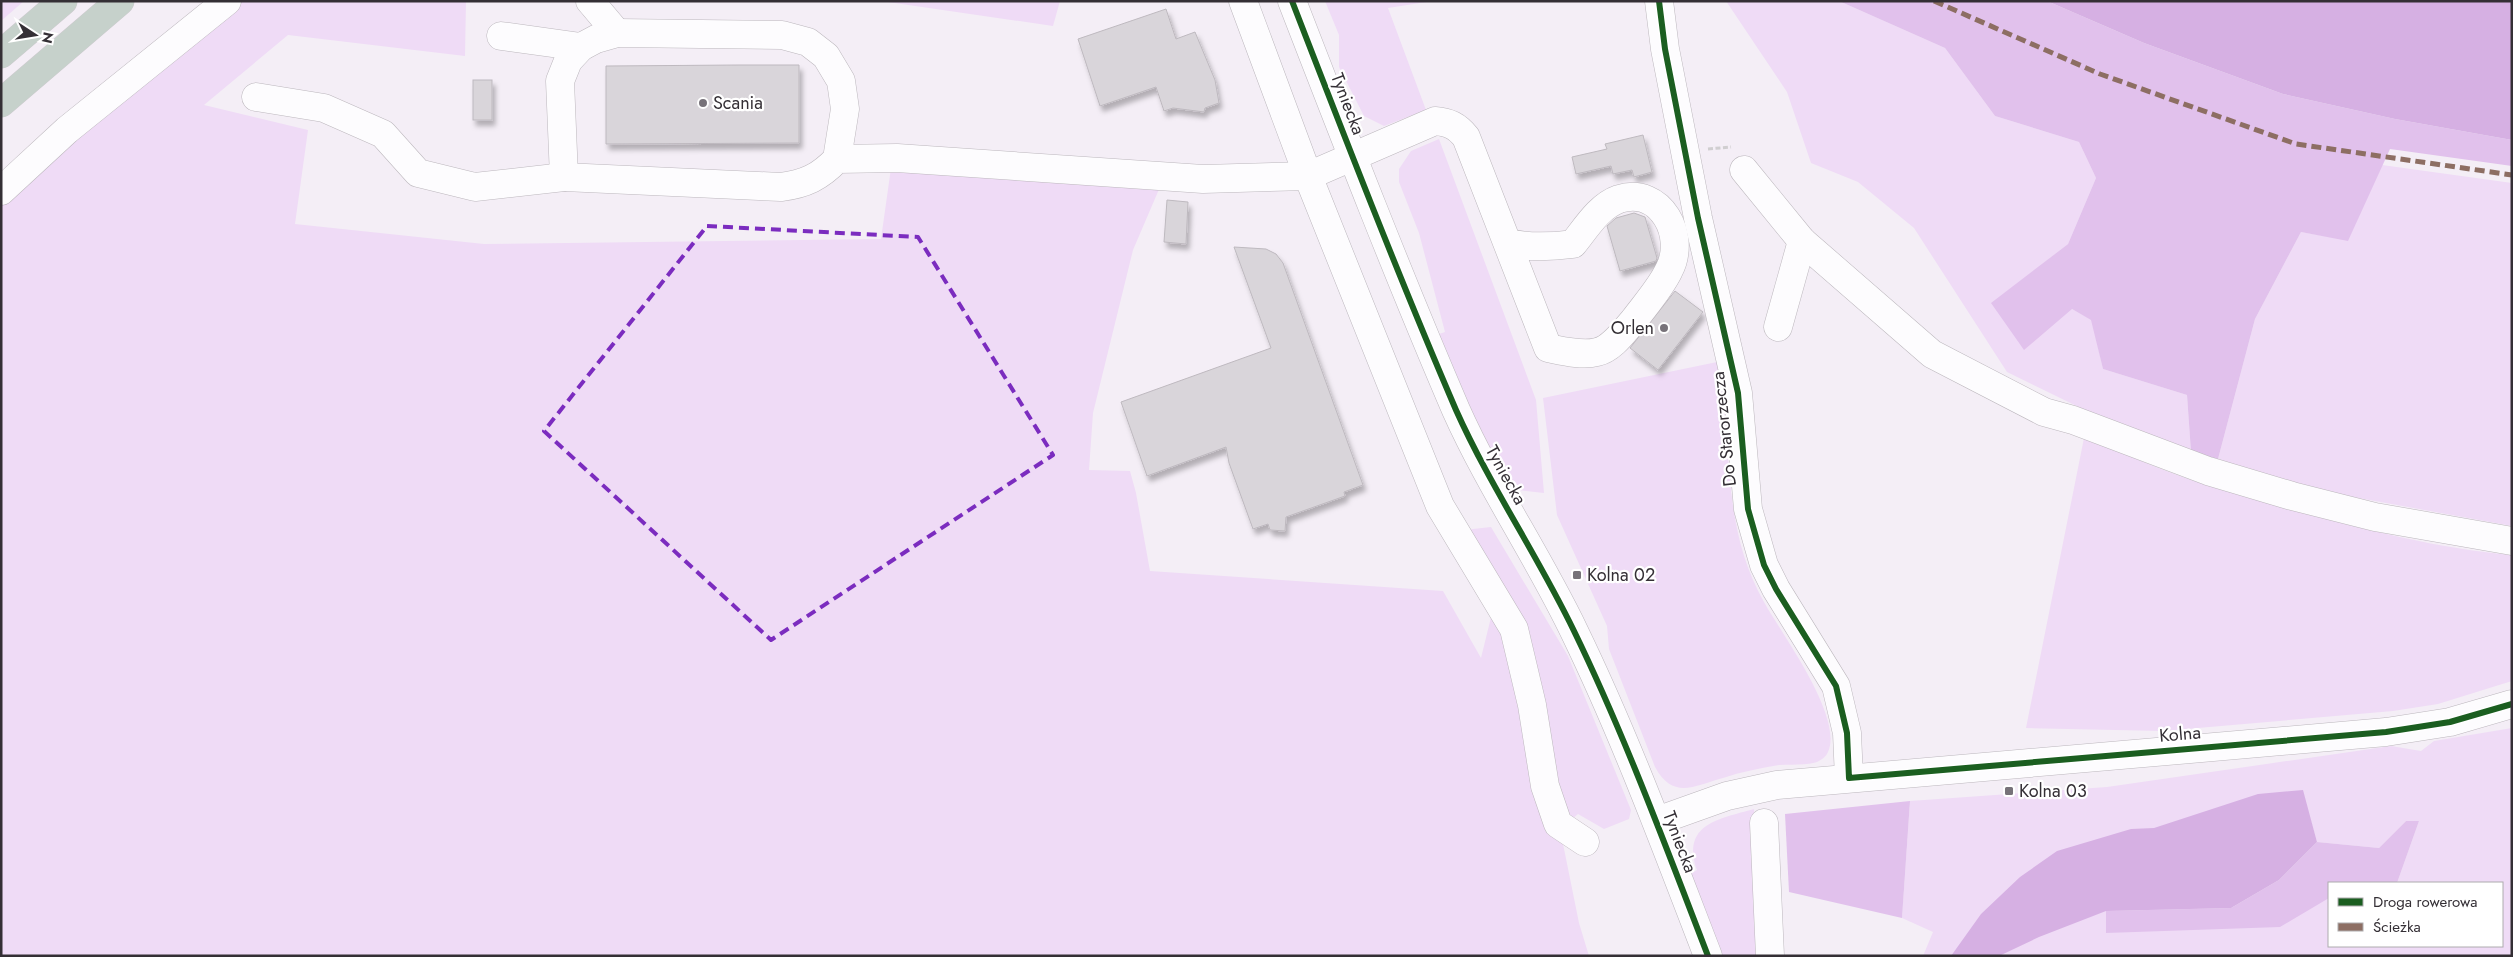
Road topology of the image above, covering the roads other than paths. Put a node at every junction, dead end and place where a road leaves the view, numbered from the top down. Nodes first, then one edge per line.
1 (63, 1) edge
2 (120, 1) edge
3 (227, 1) edge
4 (590, 1) edge
5 (1243, 1) edge
6 (1292, 1) edge
7 (1660, 1) edge
8 (617, 33) junction
9 (501, 36) dead end
10 (581, 47) junction
11 (1, 54) edge
12 (256, 97) dead end
13 (1, 103) edge
14 (1352, 157) junction
15 (837, 159) junction
16 (1737, 159) road end
17 (1308, 176) junction
18 (564, 177) junction
19 (1, 191) edge
20 (1698, 218) junction
21 (1671, 224) junction
22 (1802, 241) junction
23 (1508, 243) junction
24 (1778, 327) dead end
25 (2512, 541) edge
26 (2512, 704) edge
27 (1849, 778) junction
28 (1656, 821) junction
29 (1764, 822) dead end
30 (1585, 842) dead end
31 (1708, 956) edge
32 (1770, 956) edge

1 - 11 highway
2 - 13 highway
3 - 19 street
4 - 8 street
5 - 17 street
6 - 14 street, Tyniecka
7 - 20 street, Do Starorzecza
8 - 10 street
8 - 15 street
9 - 10 street
10 - 18 street
12 - 18 street
14 - 17 street
14 - 23 street
14 - 28 street, Tyniecka
15 - 17 street
15 - 18 street
16 - 22 street
17 - 30 street
20 - 21 street
20 - 27 street, Do Starorzecza
21 - 23 street
21 - 23 street
22 - 24 street
22 - 25 street
26 - 27 street, Kolna
27 - 28 street
28 - 31 street, Tyniecka
29 - 32 street

